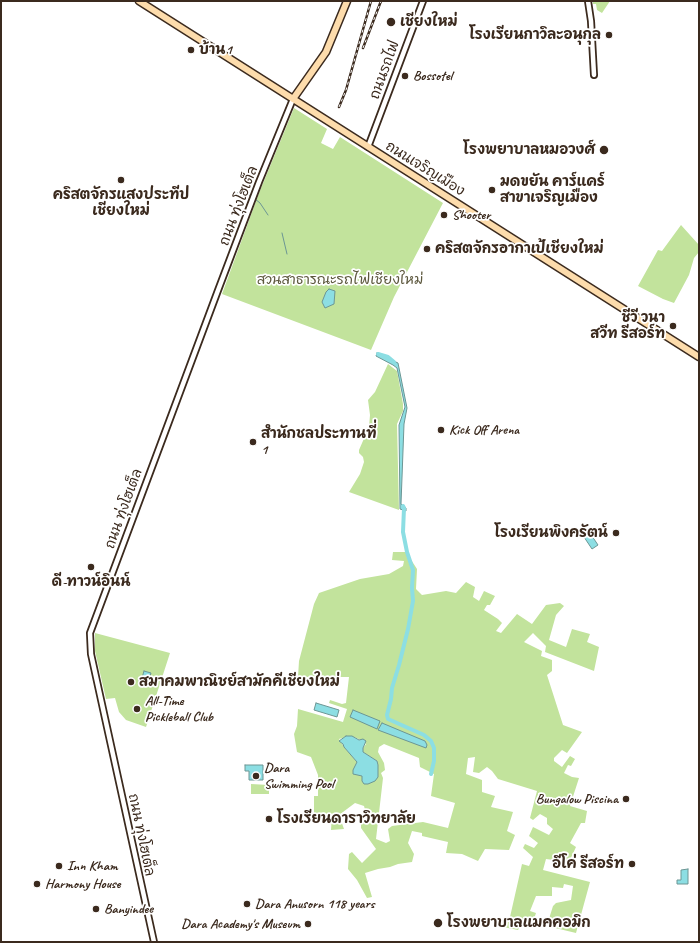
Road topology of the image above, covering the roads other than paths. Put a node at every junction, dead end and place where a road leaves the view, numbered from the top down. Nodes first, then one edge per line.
1 (139, 1) edge
2 (347, 1) edge
3 (423, 1) edge
4 (588, 1) edge
5 (594, 75) dead end
6 (298, 92) junction
7 (285, 94) junction
8 (293, 99) junction
9 (301, 104) junction
10 (368, 147) junction
11 (699, 357) edge
12 (154, 942) edge

1 - 7 main road, ถนนเจริญเมือง
2 - 6 main road
3 - 10 street, ถนนรถไฟ
4 - 5 street
6 - 7 main road
6 - 8 main road
6 - 9 main road
7 - 8 main road, ถนนเจริญเมือง
8 - 9 main road, ถนนเจริญเมือง
8 - 12 street, ถนน ทุ่งโฮเต็ล
9 - 10 main road, ถนนเจริญเมือง
10 - 11 main road, ถนนเจริญเมือง

